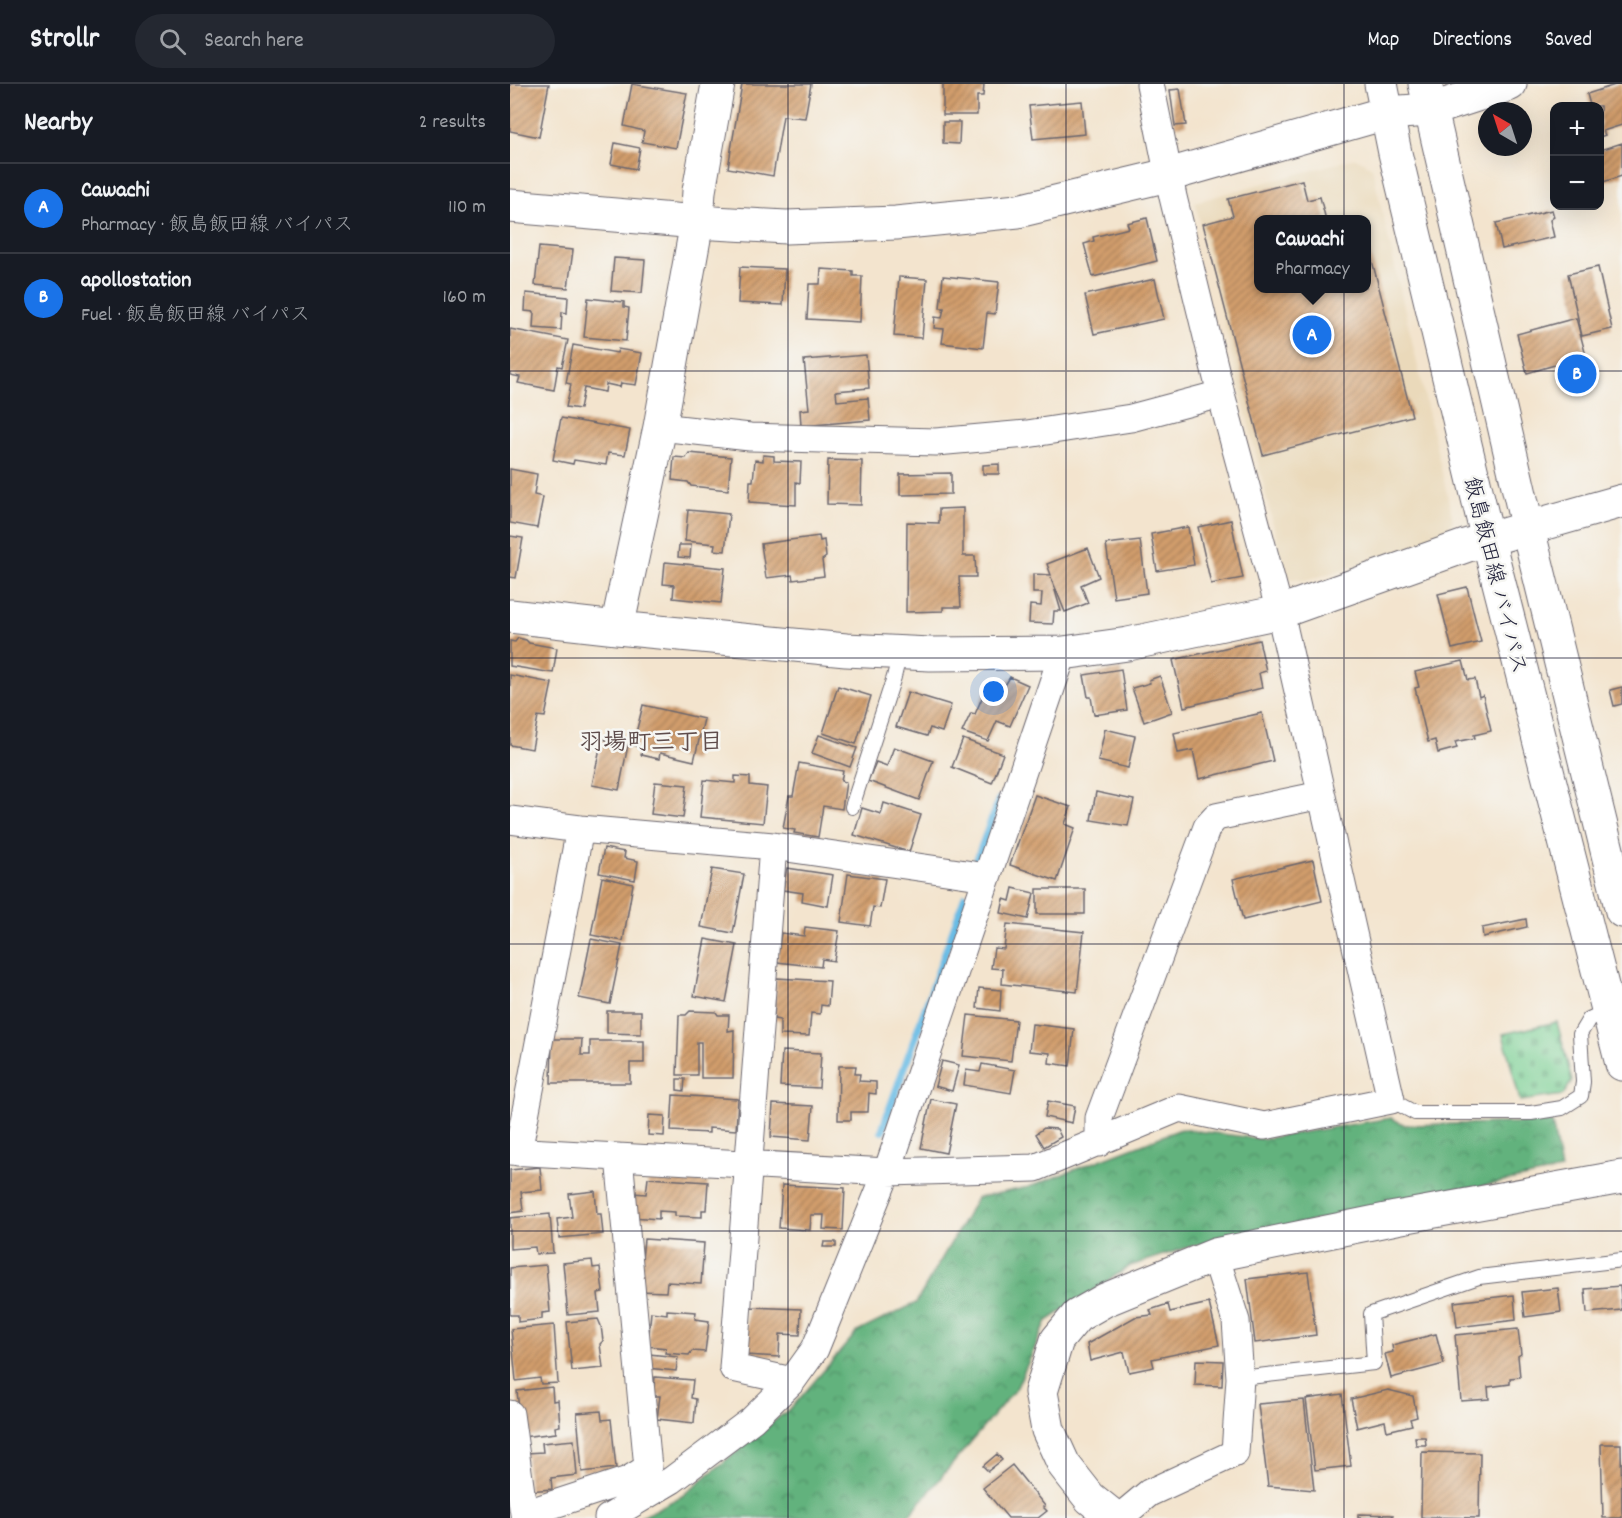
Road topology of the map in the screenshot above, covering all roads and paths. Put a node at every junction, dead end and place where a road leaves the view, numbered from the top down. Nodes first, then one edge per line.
1 (718, 84) edge
2 (1150, 84) edge
3 (1510, 84) edge
4 (1424, 93) edge
5 (1384, 98) edge
6 (1168, 175) junction
7 (510, 206) edge
8 (697, 222) junction
9 (1221, 394) junction
10 (660, 426) junction
11 (1622, 501) edge
12 (1528, 529) junction
13 (1488, 540) junction
14 (1280, 612) junction
15 (510, 616) edge
16 (617, 628) junction
17 (900, 652) junction
18 (1063, 653) junction
19 (1321, 795) junction
20 (852, 807) dead end
21 (510, 820) edge
22 (580, 829) junction
23 (773, 846) junction
24 (987, 877) junction
25 (1622, 911) edge
26 (1608, 1010) junction
27 (1622, 1064) edge
28 (1391, 1100) junction
29 (1099, 1143) junction
30 (514, 1152) edge
31 (619, 1157) junction
32 (749, 1166) junction
33 (887, 1172) junction
34 (1622, 1177) edge
35 (1215, 1255) junction
36 (1622, 1260) edge
37 (1240, 1378) junction
38 (792, 1381) junction
39 (510, 1414) edge
40 (608, 1518) edge
41 (1117, 1518) edge

1 - 8 street
2 - 6 street
3 - 4 street
4 - 5 street
4 - 12 street, 飯島飯田線 バイパス
5 - 6 street
5 - 13 street, 飯島飯田線 バイパス
6 - 8 street
6 - 9 street
7 - 8 street
8 - 10 street
9 - 10 street
9 - 14 street
10 - 16 street
11 - 12 street
12 - 13 street
12 - 25 street, 飯島飯田線 バイパス
13 - 14 street
13 - 26 street, 飯島飯田線 バイパス
14 - 18 street
14 - 19 street
15 - 16 street
16 - 17 street
17 - 18 street
17 - 20 lane
18 - 24 street
19 - 28 street
19 - 29 street
21 - 22 street
22 - 23 street
22 - 30 street
23 - 24 street
23 - 32 street
24 - 33 street
26 - 27 street, 飯島飯田線 バイパス
26 - 28 lane
28 - 29 street
29 - 33 street
30 - 31 street
31 - 32 street
31 - 39 street
32 - 33 street
32 - 38 street
33 - 38 street
34 - 35 street
35 - 37 street
35 - 41 street
36 - 37 lane
37 - 41 street
38 - 40 street

